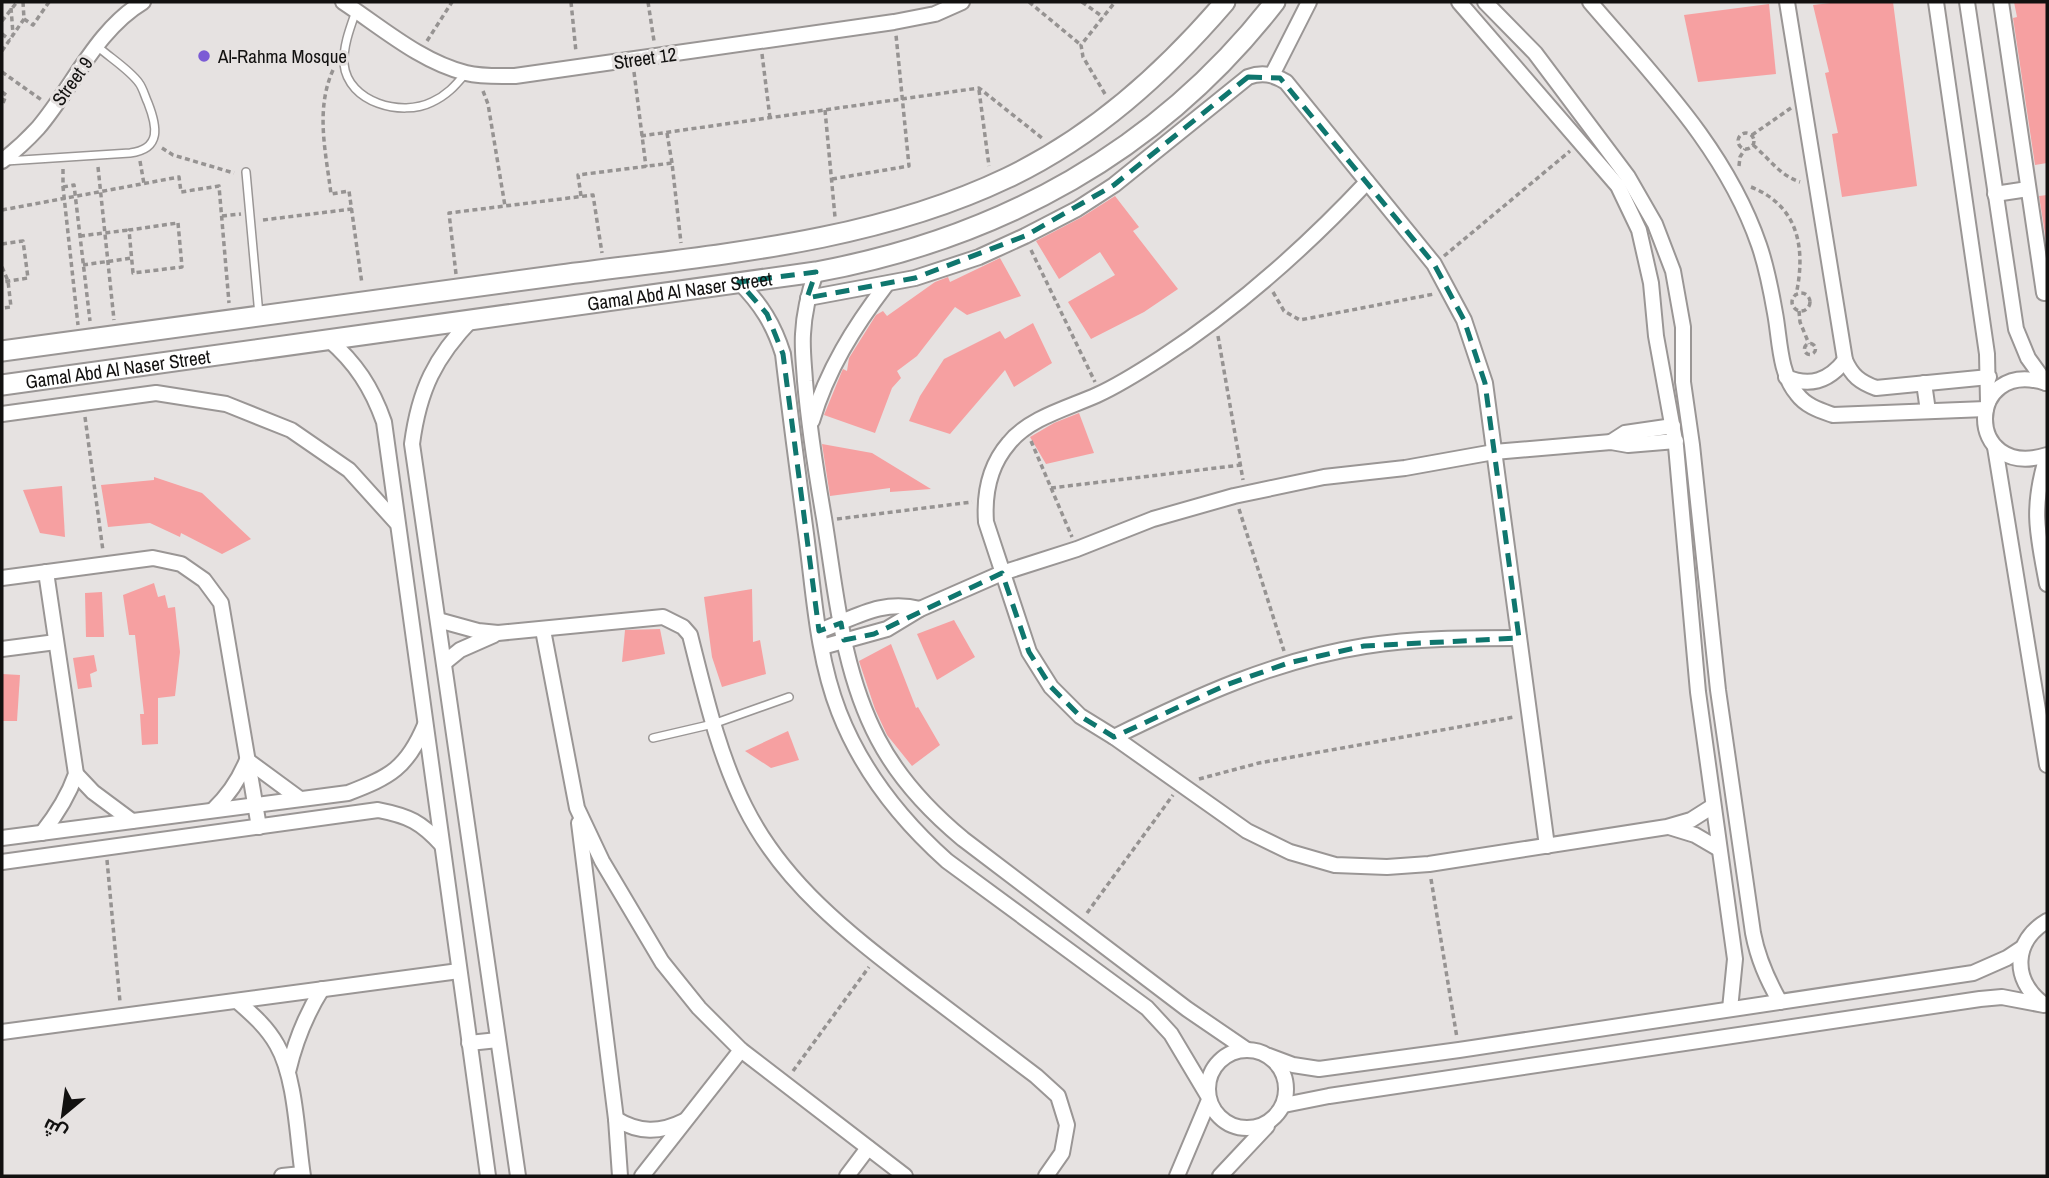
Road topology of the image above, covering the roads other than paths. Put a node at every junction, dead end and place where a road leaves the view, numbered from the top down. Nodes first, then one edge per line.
1 (127, 2) edge
2 (142, 2) edge
3 (344, 2) edge
4 (962, 2) edge
5 (1225, 2) edge
6 (1275, 2) edge
7 (1309, 2) edge
8 (1459, 2) edge
9 (1485, 2) edge
10 (1590, 2) edge
11 (1787, 2) edge
12 (1936, 2) edge
13 (1967, 2) edge
14 (2001, 2) edge
15 (356, 10) junction
16 (118, 18) junction
17 (97, 46) junction
18 (1535, 53) junction
19 (1516, 66) junction
20 (466, 73) junction
21 (1272, 75) junction
22 (2, 161) edge
23 (246, 172) road end
24 (1367, 182) junction
25 (2028, 189) junction
26 (1995, 194) junction
27 (816, 272) junction
28 (739, 282) junction
29 (886, 285) junction
30 (2044, 293) dead end
31 (808, 298) junction
32 (259, 316) junction
33 (473, 318) junction
34 (328, 339) junction
35 (4, 351) edge
36 (1845, 360) junction
37 (805, 372) junction
38 (786, 376) junction
39 (1786, 377) junction
40 (1989, 377) junction
41 (1924, 383) junction
42 (2047, 383) edge
43 (8, 384) edge
44 (1987, 405) junction
45 (1928, 411) junction
46 (2, 414) edge
47 (1688, 415) junction
48 (1672, 421) junction
49 (809, 432) junction
50 (1611, 442) junction
51 (1676, 442) junction
52 (412, 443) junction
53 (388, 447) junction
54 (1995, 447) junction
55 (1493, 452) junction
56 (2047, 456) edge
57 (396, 522) junction
58 (46, 572) junction
59 (1002, 573) junction
60 (2, 578) edge
61 (2047, 584) edge
62 (920, 609) junction
63 (438, 620) junction
64 (841, 623) junction
65 (543, 630) junction
66 (818, 631) junction
67 (498, 633) junction
68 (1519, 638) junction
69 (844, 640) junction
70 (56, 642) junction
71 (822, 647) junction
72 (2, 649) edge
73 (444, 663) junction
74 (789, 697) dead end
75 (713, 724) junction
76 (425, 725) junction
77 (1114, 737) junction
78 (653, 738) dead end
79 (247, 760) junction
80 (2047, 765) edge
81 (76, 774) junction
82 (300, 799) junction
83 (255, 805) junction
84 (1713, 806) junction
85 (577, 808) junction
86 (213, 810) junction
87 (132, 821) junction
88 (259, 827) junction
89 (1667, 827) junction
90 (42, 833) junction
91 (2, 838) edge
92 (442, 845) junction
93 (1547, 846) junction
94 (1719, 849) junction
95 (2, 862) edge
96 (2047, 921) edge
97 (1754, 933) junction
98 (1733, 936) junction
99 (2022, 948) junction
100 (459, 971) junction
101 (322, 989) junction
102 (237, 1001) junction
103 (1780, 1002) junction
104 (2046, 1006) edge
105 (1730, 1009) junction
106 (2, 1032) edge
107 (498, 1040) junction
108 (469, 1043) junction
109 (741, 1050) junction
110 (1247, 1050) junction
111 (1269, 1056) junction
112 (288, 1072) junction
113 (1209, 1098) junction
114 (1284, 1105) junction
115 (615, 1119) junction
116 (685, 1120) junction
117 (1272, 1121) junction
118 (867, 1148) junction
119 (303, 1175) edge
120 (282, 1176) edge
121 (488, 1176) edge
122 (518, 1176) edge
123 (620, 1176) edge
124 (642, 1176) edge
125 (848, 1176) edge
126 (905, 1176) edge
127 (1046, 1176) edge
128 (1177, 1176) edge
129 (1220, 1176) edge

1 - 16 street
2 - 16 street, Street 9
3 - 15 street, Street 12
4 - 20 street, Street 12
5 - 32 main road, Gamal Abd Al Naser Street
6 - 27 main road, Gamal Abd Al Naser Street
7 - 21 street
8 - 19 street
9 - 18 street
10 - 39 street
11 - 36 street
12 - 40 street
13 - 26 street
14 - 25 street
15 - 20 street, Street 12
15 - 20 lane
16 - 17 street, Street 9
17 - 22 street, Street 9
17 - 22 lane
18 - 19 street
18 - 47 street
19 - 48 street
21 - 24 street
21 - 29 street
23 - 32 lane
24 - 55 street
24 - 59 street
25 - 26 street
25 - 30 street
26 - 42 street
27 - 28 main road, Gamal Abd Al Naser Street
27 - 31 street
28 - 33 main road, Gamal Abd Al Naser Street
28 - 38 street
29 - 31 street
29 - 49 street
31 - 37 street
32 - 35 main road, Gamal Abd Al Naser Street
33 - 34 main road, Gamal Abd Al Naser Street
33 - 52 street
34 - 43 main road, Gamal Abd Al Naser Street
34 - 53 street
35 - 43 main road
36 - 39 street
36 - 41 street
37 - 38 street
37 - 49 street
38 - 66 street
39 - 45 street
40 - 41 street
40 - 44 street
41 - 45 street
42 - 44 street
44 - 45 street
44 - 54 street
46 - 57 street
47 - 48 street
47 - 97 street
48 - 50 street
48 - 51 street
49 - 64 street
50 - 51 street
50 - 55 street
51 - 84 street
52 - 53 street
52 - 63 street
53 - 57 street
54 - 56 street
54 - 80 street
55 - 59 street
55 - 68 street
56 - 61 street
57 - 76 street
58 - 60 street
58 - 70 street
58 - 79 street
59 - 62 street
59 - 77 street
62 - 64 street
62 - 69 street
63 - 67 street
63 - 73 street
64 - 66 street
64 - 69 street
65 - 67 street
65 - 75 street
65 - 85 street
66 - 71 street
67 - 73 street
68 - 77 street
68 - 93 street
69 - 71 street
69 - 110 street
70 - 72 street
70 - 81 street
71 - 113 street
73 - 107 street
74 - 75 lane
75 - 78 lane
75 - 127 street
76 - 82 street
76 - 92 street
77 - 93 street
79 - 82 street
79 - 83 street
79 - 86 street
81 - 87 street
81 - 90 street
82 - 83 street
83 - 86 street
83 - 88 street
84 - 89 street
84 - 94 street
85 - 109 street
85 - 115 street
86 - 87 street
87 - 90 street
88 - 92 street
88 - 95 street
89 - 93 street
89 - 94 street
90 - 91 street
92 - 100 street
94 - 98 street
96 - 99 street
97 - 98 street
97 - 103 street
98 - 105 street
99 - 103 street
99 - 104 street
100 - 101 street
100 - 108 street
101 - 102 street
101 - 112 street
102 - 106 street
102 - 112 street
103 - 105 street
104 - 114 street
105 - 111 street
107 - 108 street
107 - 122 street
108 - 121 street
109 - 116 street
109 - 118 street
110 - 111 street
110 - 113 street
111 - 114 street
112 - 119 street
113 - 117 street
113 - 128 street
114 - 117 street
115 - 116 street
115 - 123 street
116 - 124 street
117 - 129 street
118 - 125 street
118 - 126 street
119 - 120 street

